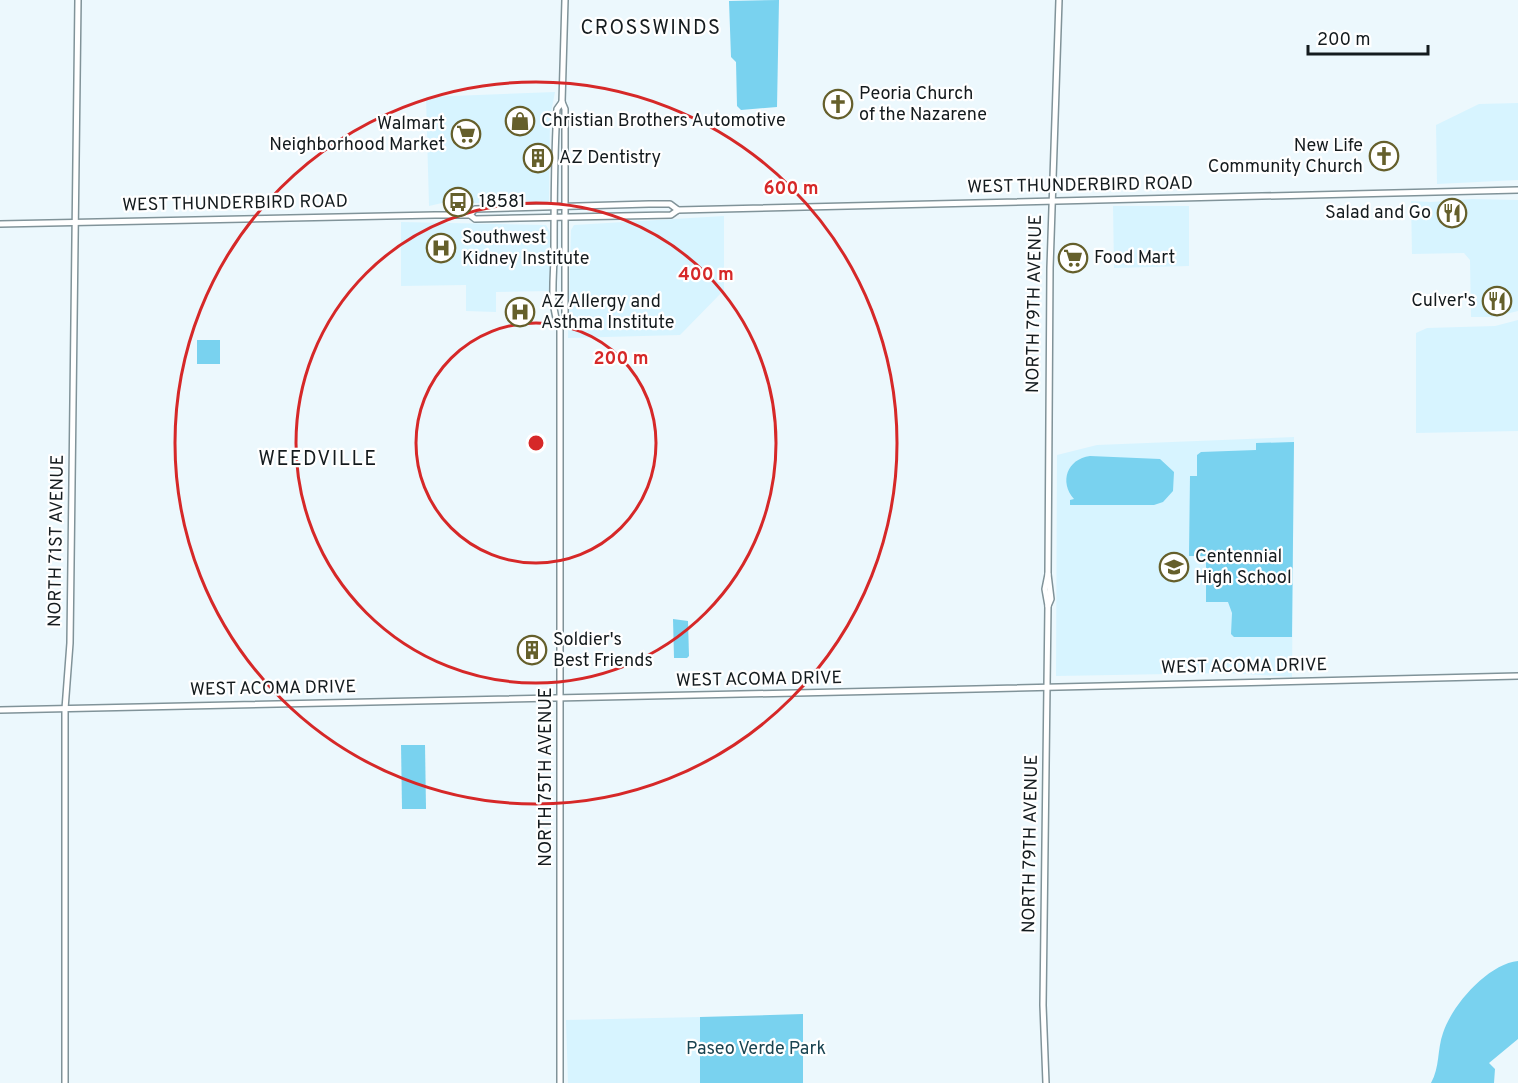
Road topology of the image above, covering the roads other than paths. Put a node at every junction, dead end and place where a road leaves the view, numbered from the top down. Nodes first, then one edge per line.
1 (78, 0) edge
2 (565, 0) edge
3 (1059, 0) edge
4 (562, 102) junction
5 (1518, 190) edge
6 (1052, 201) junction
7 (554, 207) junction
8 (565, 207) junction
9 (678, 210) junction
10 (470, 215) junction
11 (565, 218) junction
12 (554, 219) junction
13 (75, 222) junction
14 (0, 224) edge
15 (560, 328) junction
16 (1518, 676) edge
17 (1048, 686) junction
18 (561, 698) junction
19 (66, 709) junction
20 (0, 710) edge
21 (65, 1083) edge
22 (560, 1083) edge
23 (1046, 1083) edge

1 - 13 street, NORTH 71ST AVENUE
2 - 4 street, NORTH 75TH AVENUE
3 - 6 street, NORTH 79TH AVENUE
4 - 7 street, NORTH 75TH AVENUE
4 - 8 street, NORTH 75TH AVENUE
5 - 6 street, WEST THUNDERBIRD ROAD
6 - 9 street, WEST THUNDERBIRD ROAD
6 - 17 street, NORTH 79TH AVENUE
7 - 8 street, WEST THUNDERBIRD ROAD
7 - 10 street, WEST THUNDERBIRD ROAD
7 - 12 street, NORTH 75TH AVENUE
8 - 9 street, WEST THUNDERBIRD ROAD
8 - 11 street, NORTH 75TH AVENUE
9 - 11 street, WEST THUNDERBIRD ROAD
10 - 12 street, WEST THUNDERBIRD ROAD
10 - 13 street, WEST THUNDERBIRD ROAD
11 - 12 street, WEST THUNDERBIRD ROAD
11 - 15 street, NORTH 75TH AVENUE
12 - 15 street, NORTH 75TH AVENUE
13 - 14 street, WEST THUNDERBIRD ROAD
13 - 19 street, NORTH 71ST AVENUE
15 - 18 street, NORTH 75TH AVENUE
16 - 17 street, WEST ACOMA DRIVE
17 - 18 street, WEST ACOMA DRIVE
17 - 23 street, NORTH 79TH AVENUE
18 - 19 street, WEST ACOMA DRIVE
18 - 22 street, NORTH 75TH AVENUE
19 - 20 street, WEST ACOMA DRIVE
19 - 21 street, NORTH 71ST AVENUE

